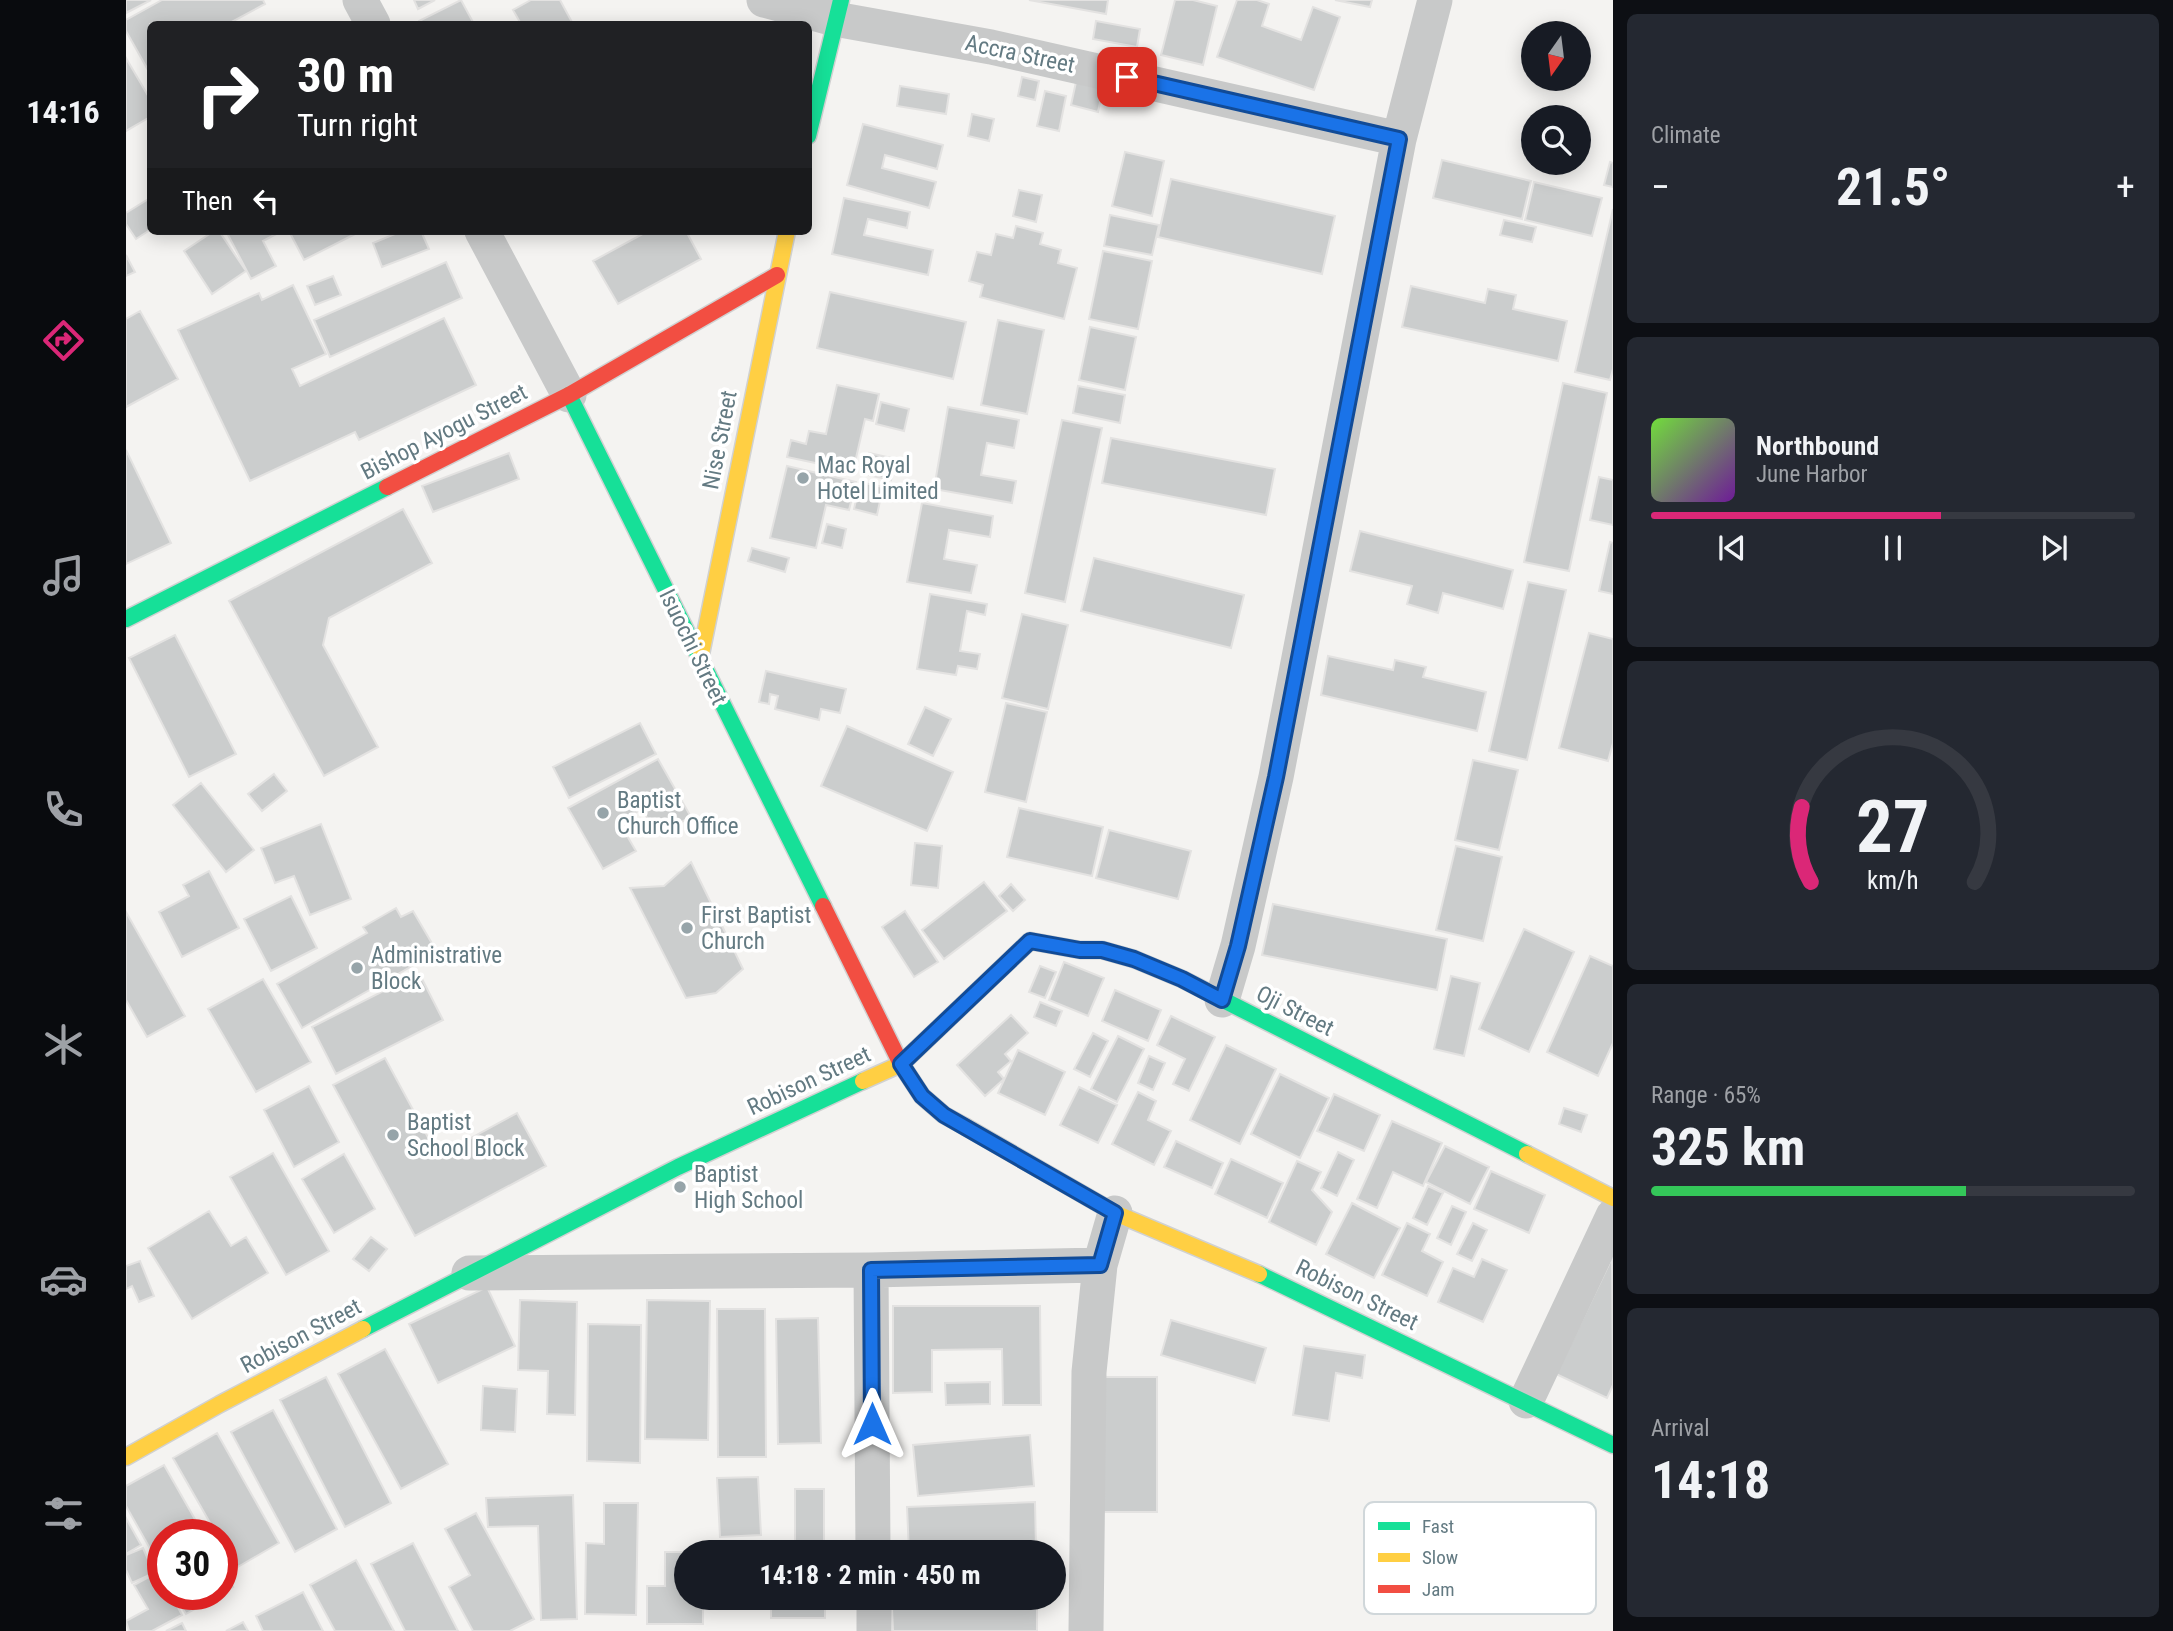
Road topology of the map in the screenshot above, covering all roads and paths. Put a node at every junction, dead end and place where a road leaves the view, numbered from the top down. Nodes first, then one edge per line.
1 (360, 0) edge
2 (764, 0) edge
3 (1435, 0) edge
4 (838, 9) edge
5 (371, 21) edge
6 (812, 119) edge
7 (1399, 139) junction
8 (484, 235) edge
9 (786, 235) edge
10 (777, 275) junction
11 (569, 395) junction
12 (126, 619) edge
13 (699, 659) junction
14 (1222, 1000) junction
15 (901, 1064) junction
16 (1613, 1198) edge
17 (1115, 1213) junction
18 (1613, 1216) edge
19 (1100, 1265) junction
20 (871, 1270) junction
21 (470, 1273) junction
22 (1526, 1401) junction
23 (1613, 1445) edge
24 (126, 1457) edge
25 (873, 1540) edge
26 (873, 1610) edge
27 (874, 1631) edge
28 (1086, 1631) edge

1 - 5 street
2 - 4 street, Accra Street
3 - 7 street
4 - 6 main road
4 - 7 street, Accra Street
7 - 14 street
8 - 11 street, Isuochi Street
9 - 10 main road, Nise Street
10 - 11 main road, Bishop Ayogu Street
10 - 13 main road, Nise Street
11 - 12 main road, Bishop Ayogu Street
11 - 13 main road, Isuochi Street
13 - 15 main road, Isuochi Street
14 - 15 main road, Oji Street
14 - 16 main road, Oji Street
15 - 17 main road, Robison Street
15 - 21 main road, Robison Street
17 - 19 street
17 - 22 main road, Robison Street
18 - 22 street
19 - 20 street
19 - 28 street
20 - 21 street
20 - 25 street
21 - 24 main road, Robison Street
22 - 23 main road, Robison Street
26 - 27 street

